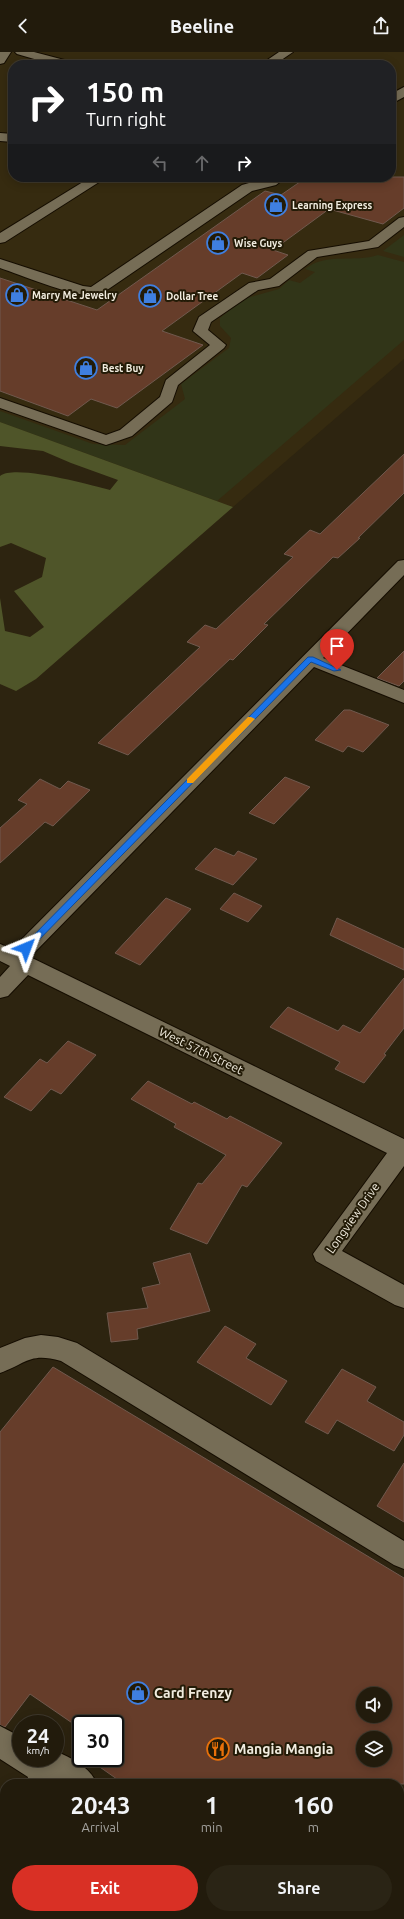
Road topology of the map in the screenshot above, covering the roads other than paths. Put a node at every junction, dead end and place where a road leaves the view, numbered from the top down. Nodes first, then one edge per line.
1 (5, 52) edge
2 (21, 52) edge
3 (287, 52) edge
4 (0, 60) edge
5 (50, 60) edge
6 (274, 60) edge
7 (92, 182) edge
8 (271, 182) edge
9 (404, 221) edge
10 (0, 239) edge
11 (0, 263) edge
12 (0, 403) edge
13 (404, 565) edge
14 (310, 659) junction
15 (404, 697) edge
16 (14, 958) edge
17 (0, 990) edge
18 (403, 1149) edge
19 (404, 1297) edge
20 (0, 1362) edge
21 (404, 1556) edge
22 (0, 1741) edge
23 (12, 1749) edge
24 (39, 1772) edge
25 (74, 1779) edge

1 - 4 street
2 - 5 street
3 - 6 street
7 - 10 street
8 - 11 street
9 - 12 street
13 - 14 street
14 - 15 street
14 - 16 street
16 - 17 street
16 - 18 street, West 57th Street
18 - 19 street, Longview Drive
20 - 21 street
22 - 23 street
24 - 25 street

